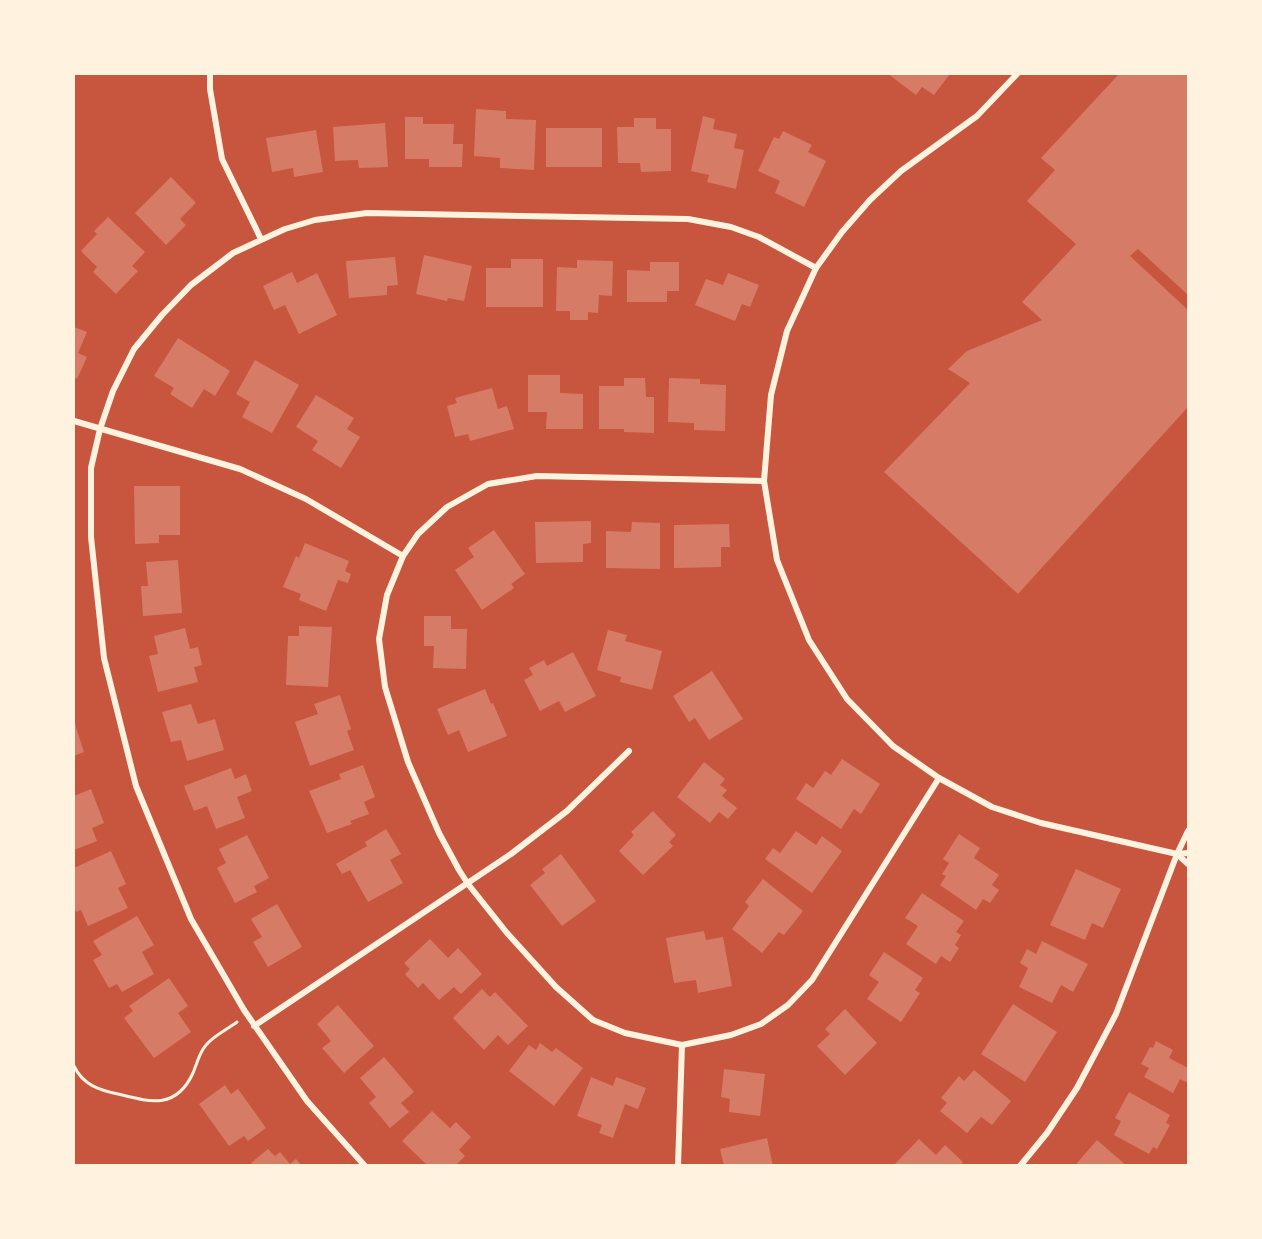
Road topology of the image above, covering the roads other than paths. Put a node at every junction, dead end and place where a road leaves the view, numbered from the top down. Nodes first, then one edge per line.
1 (210, 74) edge
2 (1017, 74) edge
3 (261, 239) junction
4 (816, 268) junction
5 (74, 421) edge
6 (100, 429) junction
7 (764, 481) junction
8 (403, 556) junction
9 (629, 752) dead end
10 (939, 778) junction
11 (1188, 831) edge
12 (1177, 854) junction
13 (1188, 854) edge
14 (1188, 864) edge
15 (468, 884) junction
16 (254, 1026) junction
17 (682, 1044) junction
18 (365, 1166) edge
19 (678, 1166) edge
20 (1020, 1166) edge

1 - 3 street
2 - 4 street
3 - 4 street
3 - 6 street
4 - 7 street
5 - 6 street
6 - 8 street
6 - 16 street
7 - 8 street
7 - 10 street
8 - 15 street
9 - 15 street
10 - 12 street
10 - 17 street
11 - 12 street
12 - 13 street
12 - 14 street
12 - 20 street
15 - 16 street
15 - 17 street
16 - 18 street
17 - 19 street

